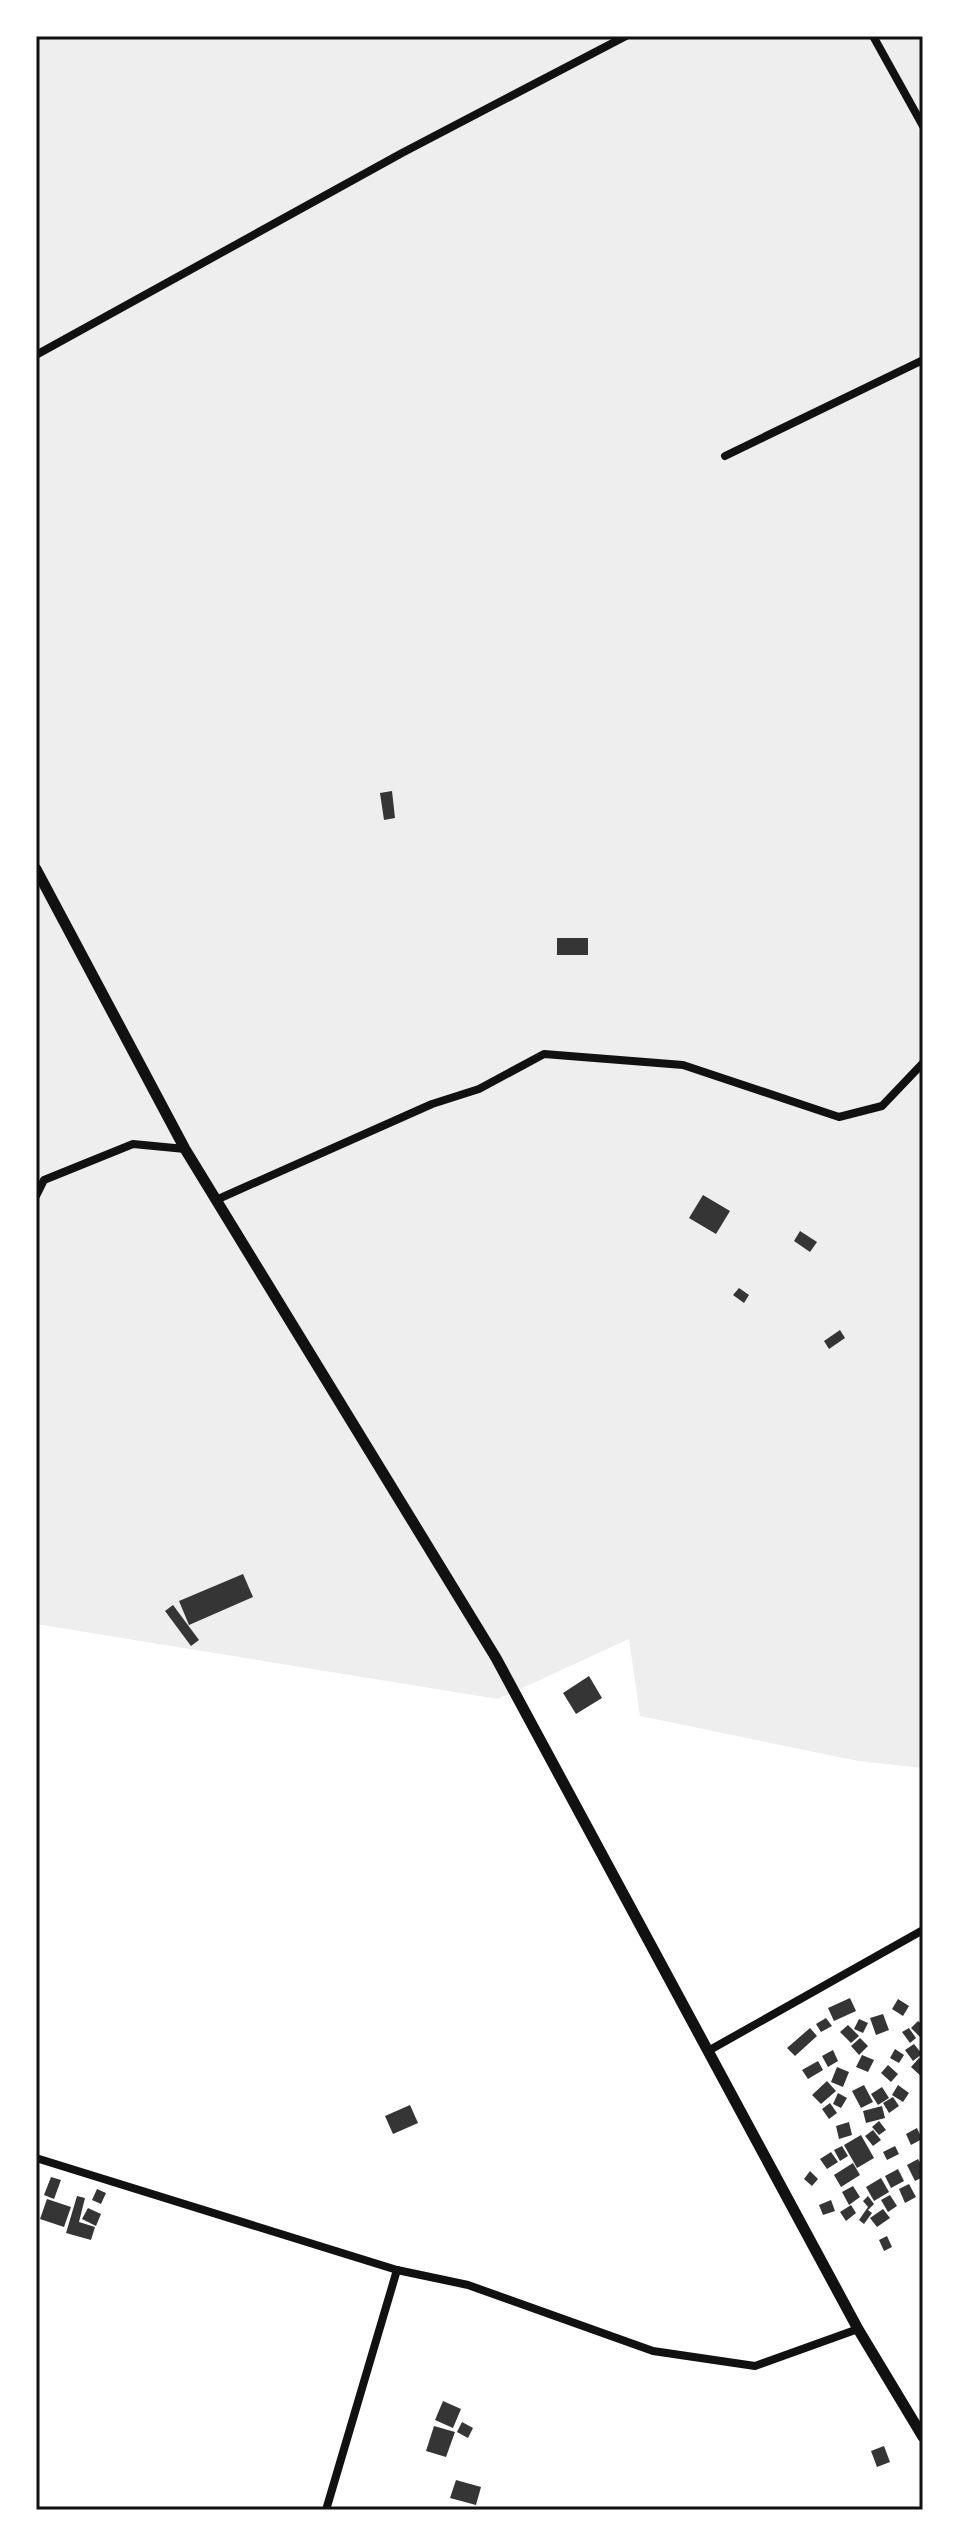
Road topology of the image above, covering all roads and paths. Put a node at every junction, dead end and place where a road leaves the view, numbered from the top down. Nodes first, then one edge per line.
1 (626, 36) edge
2 (873, 36) edge
3 (923, 126) edge
4 (36, 355) edge
5 (923, 360) edge
6 (725, 456) dead end
7 (36, 869) edge
8 (923, 1063) edge
9 (185, 1149) junction
10 (36, 1196) edge
11 (216, 1200) junction
12 (923, 1930) edge
13 (708, 2051) junction
14 (36, 2158) edge
15 (397, 2270) junction
16 (858, 2329) junction
17 (923, 2437) edge
18 (326, 2510) edge

1 - 4 street
2 - 3 street
5 - 6 street
7 - 9 street
8 - 11 street
9 - 10 street
9 - 11 street
11 - 13 street
12 - 13 street
13 - 16 street
14 - 15 street
15 - 16 street
15 - 18 street
16 - 17 street

